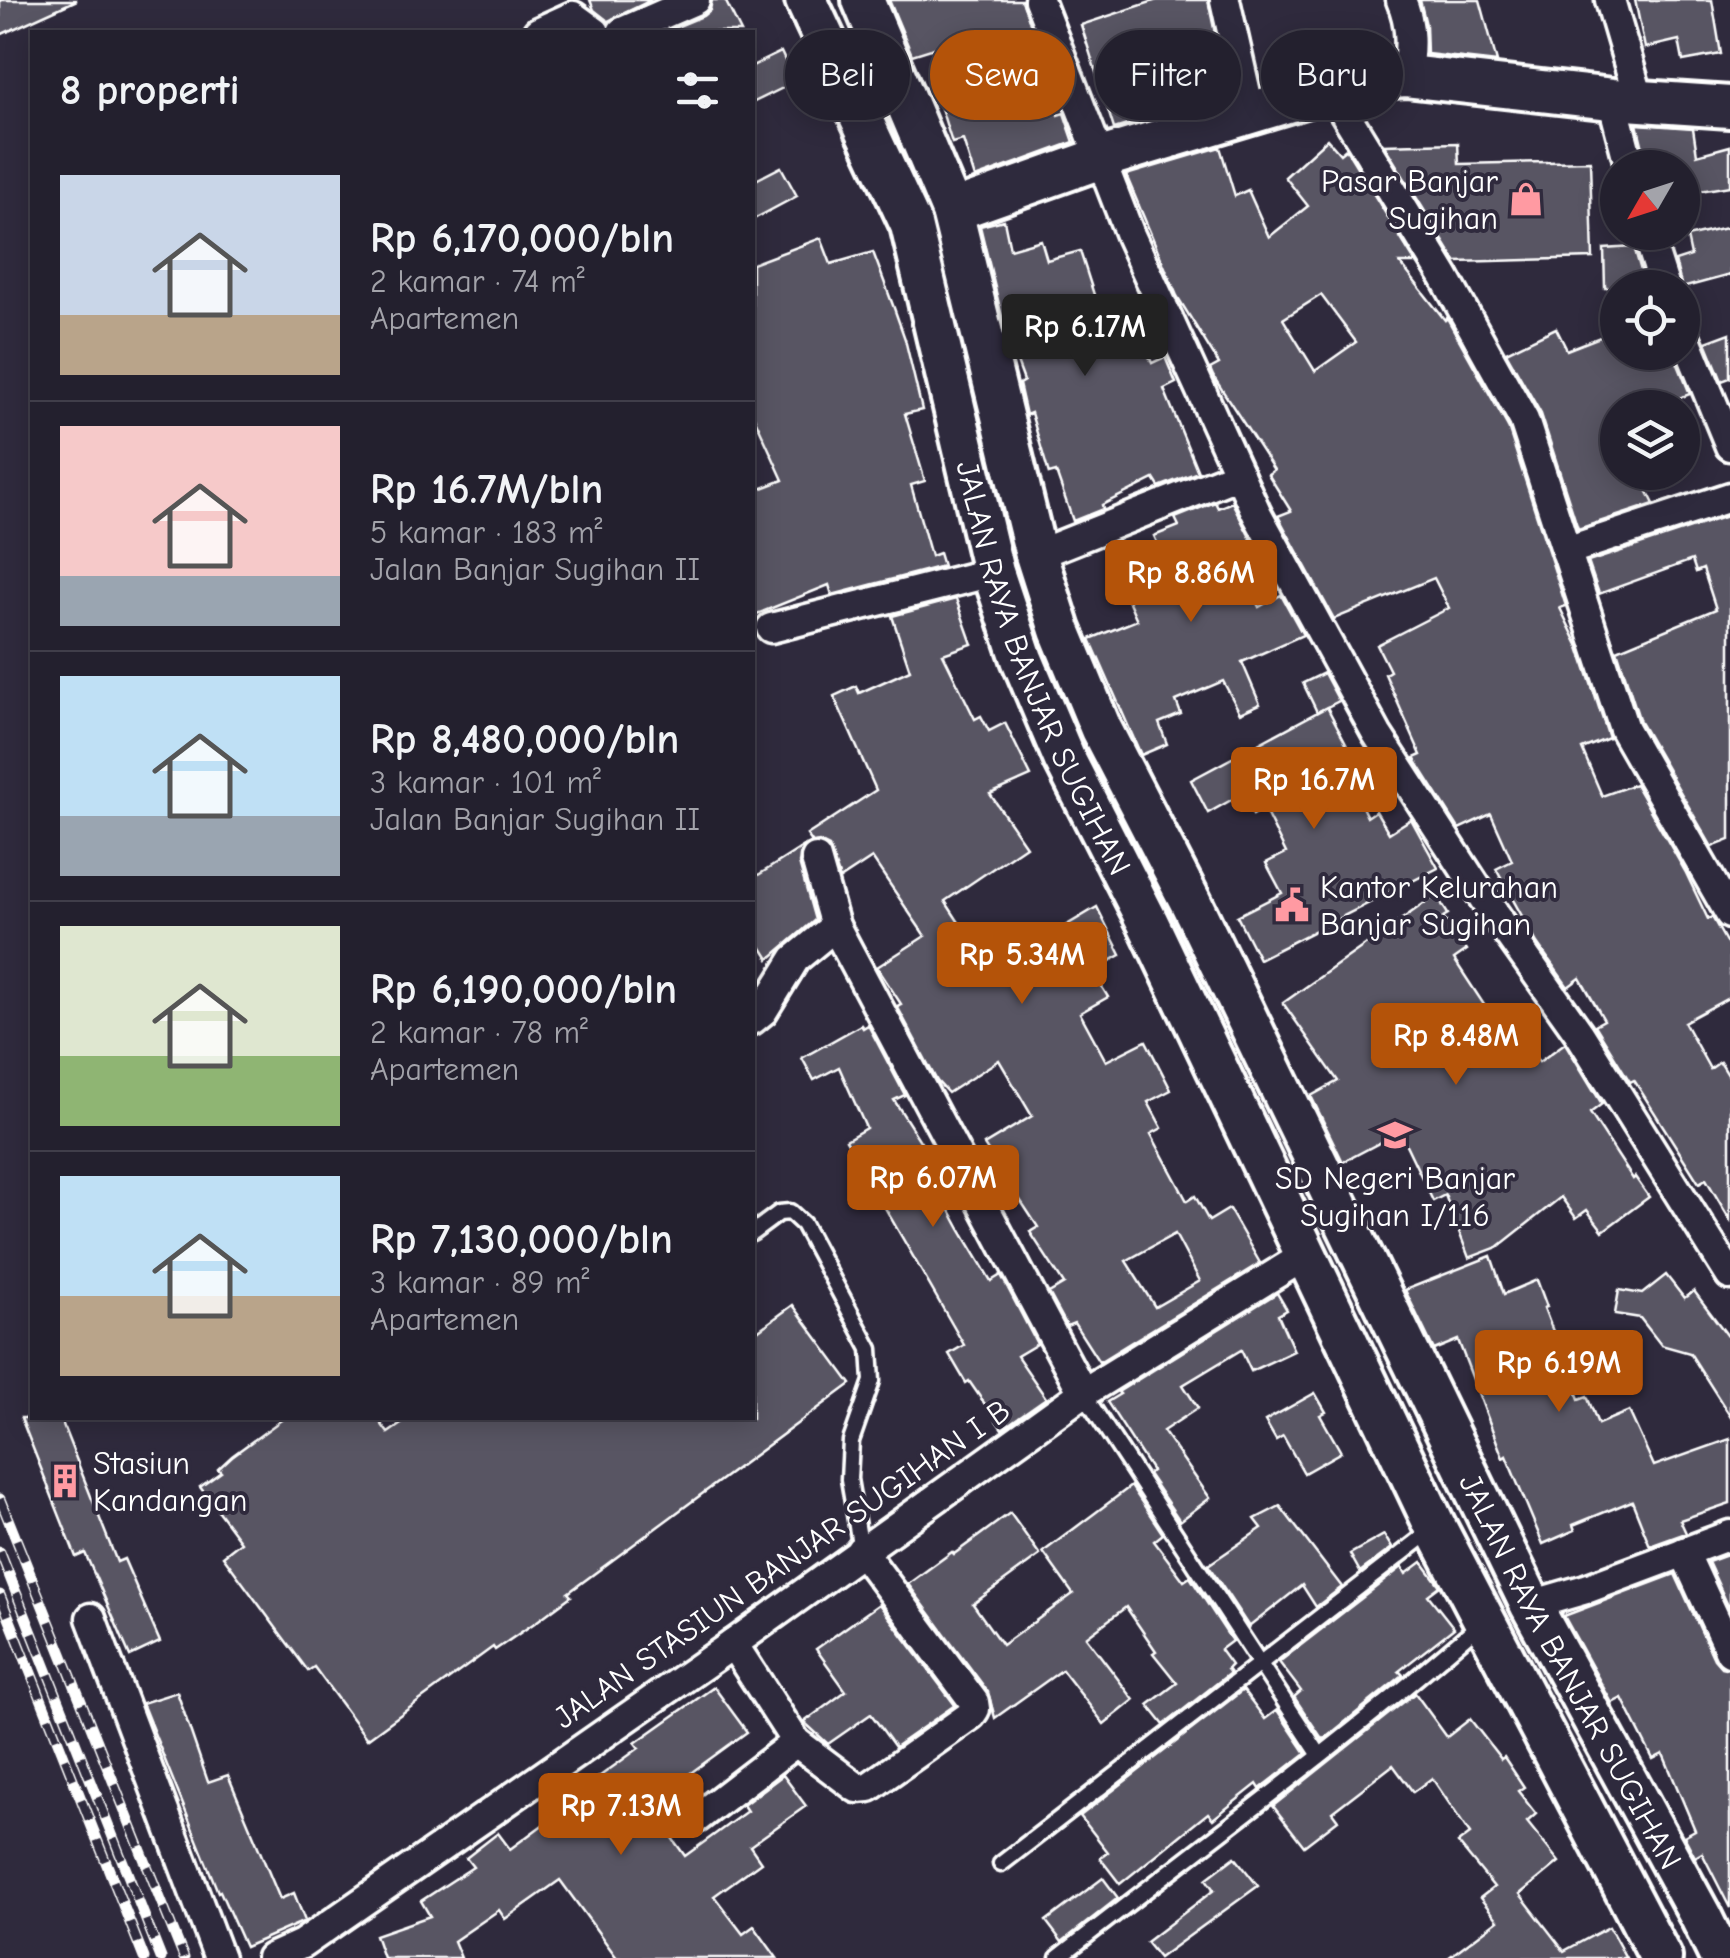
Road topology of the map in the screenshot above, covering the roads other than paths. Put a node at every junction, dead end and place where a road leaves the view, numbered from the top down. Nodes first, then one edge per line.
1 (695, 0) edge
2 (806, 0) edge
3 (864, 0) edge
4 (1039, 0) edge
5 (1226, 0) edge
6 (1400, 0) edge
7 (1610, 0) edge
8 (542, 30) edge
9 (592, 30) edge
10 (627, 30) edge
11 (1403, 76) edge
12 (1406, 76) junction
13 (1626, 99) junction
14 (1730, 107) edge
15 (1261, 108) edge
16 (1250, 111) junction
17 (1348, 120) edge
18 (1629, 150) edge
19 (1101, 158) junction
20 (952, 211) junction
21 (1699, 370) edge
22 (1730, 446) edge
23 (1239, 474) junction
24 (1730, 497) edge
25 (1566, 552) junction
26 (1036, 555) junction
27 (993, 572) junction
28 (771, 628) dead end
29 (816, 859) dead end
30 (1190, 901) junction
31 (1730, 914) edge
32 (1148, 923) junction
33 (835, 926) junction
34 (755, 1018) edge
35 (755, 1231) edge
36 (1306, 1254) junction
37 (1730, 1275) edge
38 (1083, 1392) junction
39 (1436, 1528) junction
40 (1730, 1535) edge
41 (861, 1550) junction
42 (1684, 1552) junction
43 (1532, 1604) junction
44 (91, 1618) dead end
45 (1483, 1622) junction
46 (734, 1644) junction
47 (1730, 1652) edge
48 (1260, 1661) junction
49 (796, 1742) junction
50 (1318, 1754) junction
51 (697, 1818) dead end
52 (1001, 1864) dead end
53 (1720, 1940) edge
54 (219, 1958) edge
55 (272, 1958) edge
56 (1058, 1958) edge
57 (1661, 1958) edge

1 - 10 street
2 - 27 main road, JALAN RAYA BANJAR SUGIHAN
3 - 20 main road, JALAN RAYA BANJAR SUGIHAN
4 - 19 street
5 - 16 street
6 - 12 street
7 - 13 street
8 - 9 street
11 - 12 main road
12 - 13 main road
13 - 14 main road
13 - 18 street
15 - 16 main road
16 - 19 main road
17 - 25 street
19 - 20 main road
19 - 23 street
20 - 26 main road, JALAN RAYA BANJAR SUGIHAN
21 - 22 street
23 - 26 street
23 - 37 street
24 - 25 street
25 - 31 street
26 - 30 main road, JALAN RAYA BANJAR SUGIHAN
27 - 28 street
27 - 32 main road, JALAN RAYA BANJAR SUGIHAN
29 - 33 street
30 - 32 main road
30 - 43 main road, JALAN RAYA BANJAR SUGIHAN
32 - 36 main road, JALAN RAYA BANJAR SUGIHAN
33 - 34 street
33 - 38 street
35 - 41 lane
36 - 38 street, JALAN STASIUN BANJAR SUGIHAN I B
36 - 39 main road, JALAN RAYA BANJAR SUGIHAN
38 - 41 street, JALAN STASIUN BANJAR SUGIHAN I B
38 - 48 lane
39 - 45 main road, JALAN RAYA BANJAR SUGIHAN
39 - 48 lane
40 - 42 street
41 - 46 street, JALAN STASIUN BANJAR SUGIHAN I B
41 - 49 street
42 - 43 street
42 - 47 street
43 - 53 main road, JALAN RAYA BANJAR SUGIHAN
44 - 54 street
45 - 50 lane
45 - 57 main road, JALAN RAYA BANJAR SUGIHAN
46 - 49 street
46 - 55 street, JALAN STASIUN BANJAR SUGIHAN I B
48 - 50 lane
48 - 52 lane
49 - 51 street
50 - 56 lane

